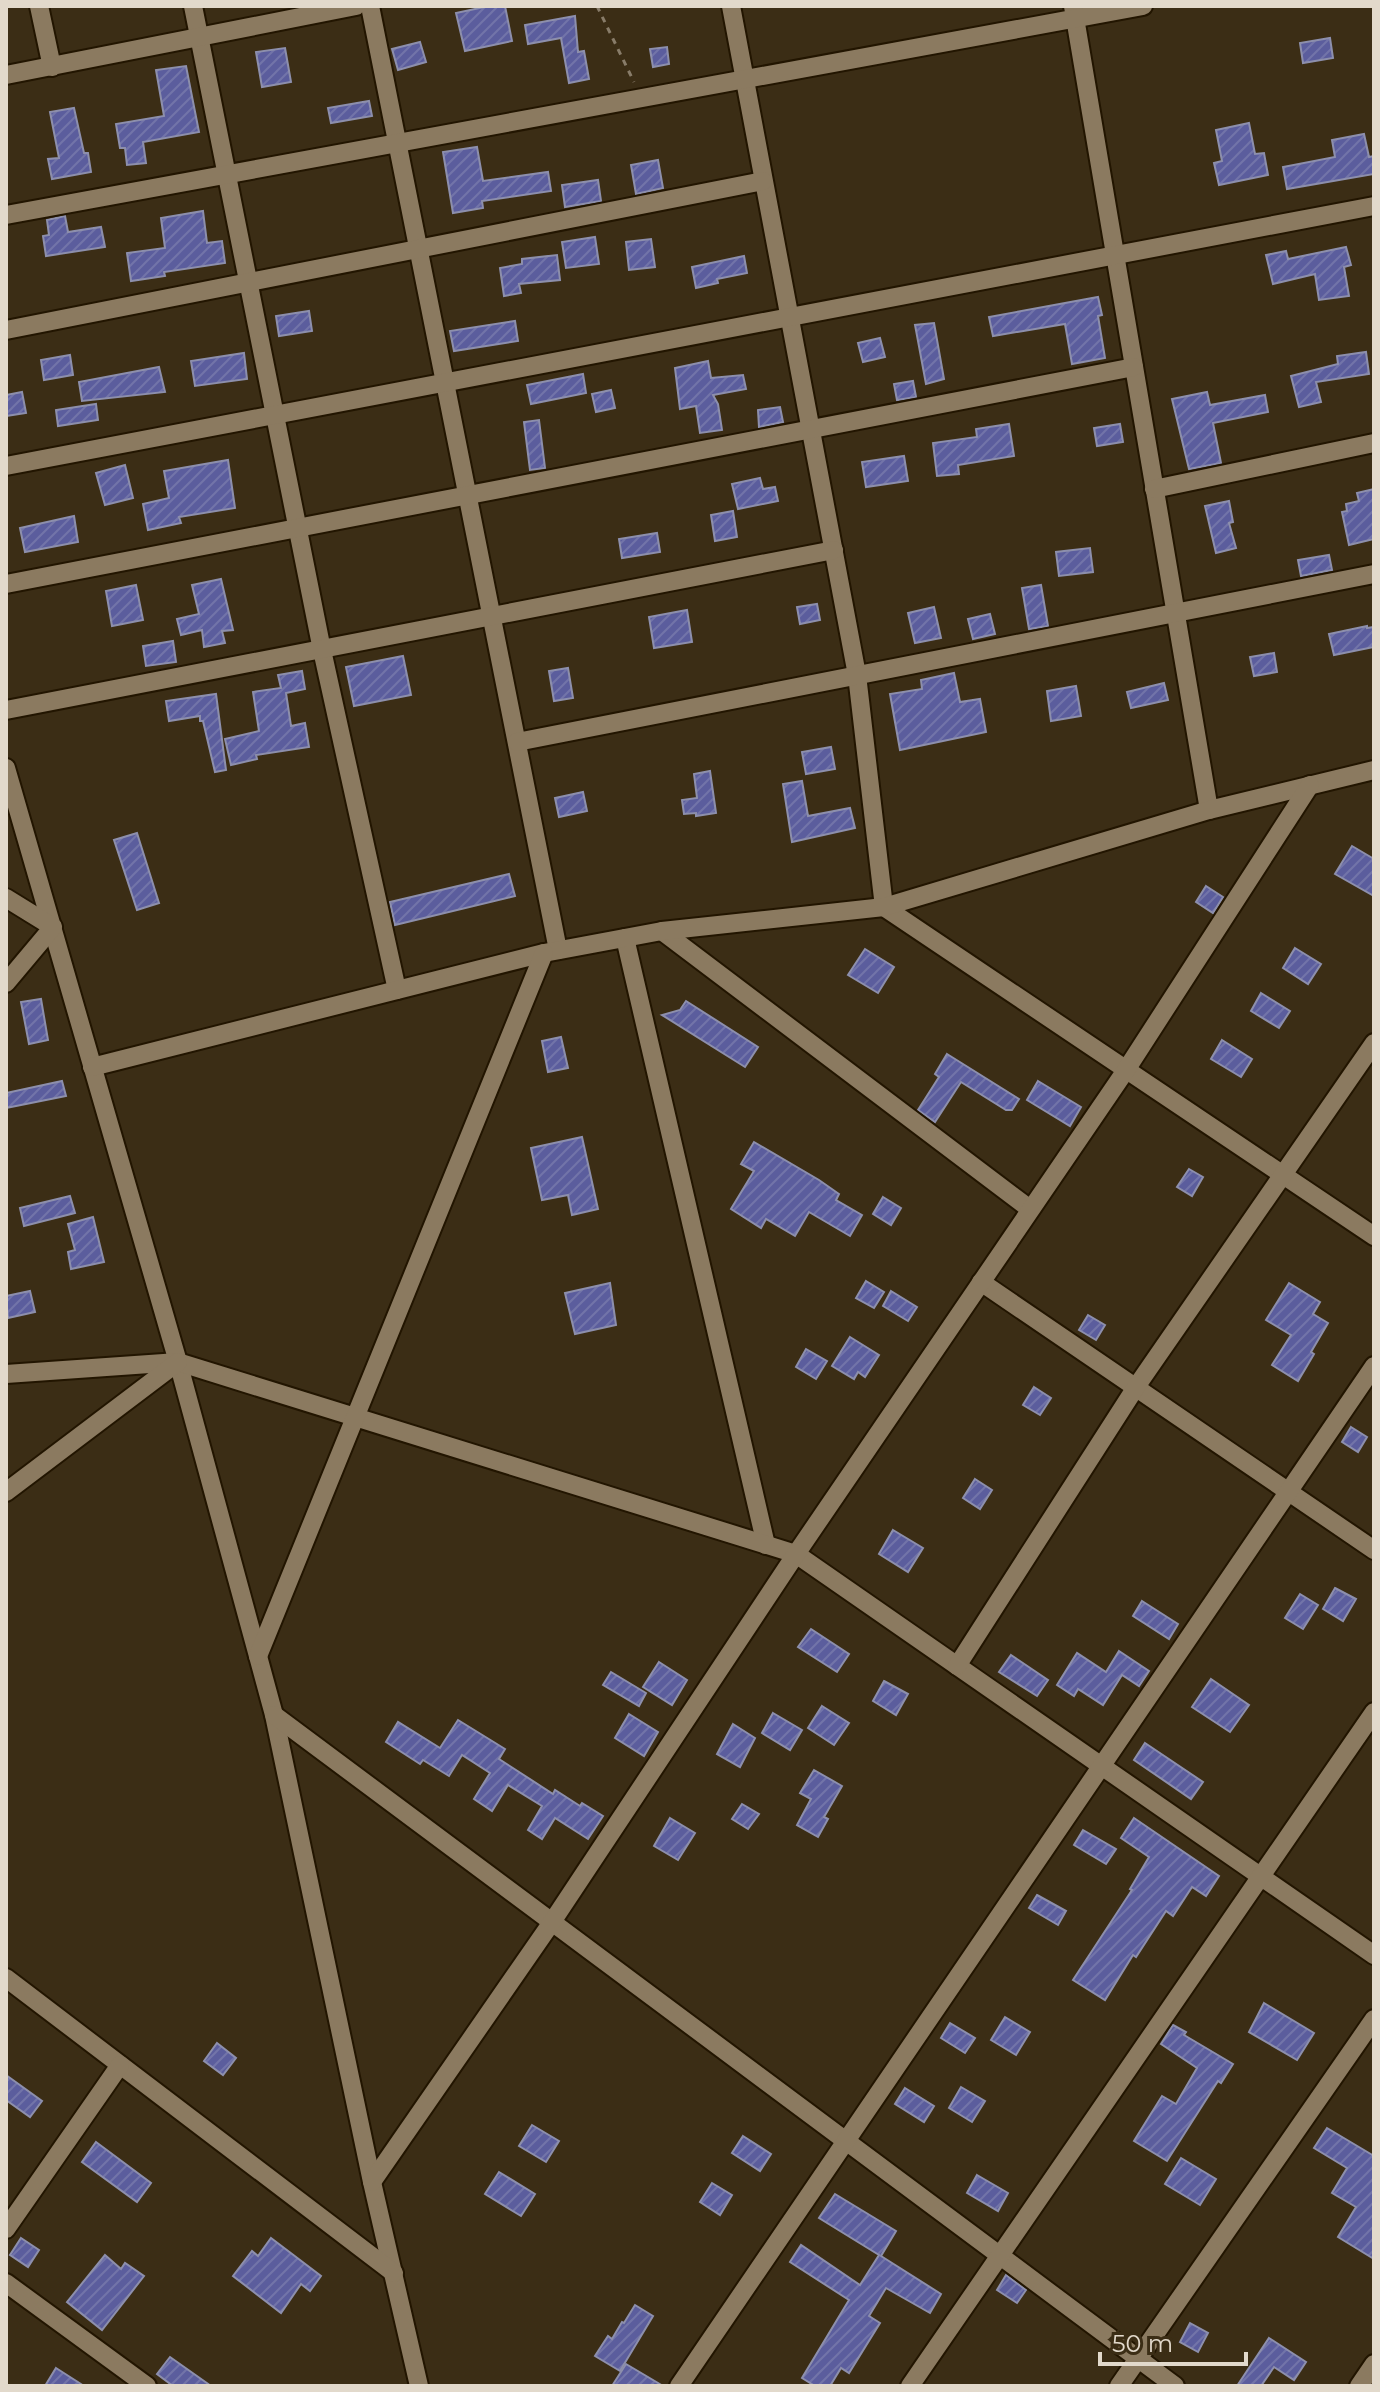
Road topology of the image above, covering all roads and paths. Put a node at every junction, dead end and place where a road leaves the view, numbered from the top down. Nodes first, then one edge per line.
1 (39, 6) edge
2 (193, 6) edge
3 (356, 6) edge
4 (370, 6) edge
5 (597, 6) edge
6 (731, 6) edge
7 (1143, 6) edge
8 (1074, 12) edge
9 (199, 38) junction
10 (52, 67) junction
11 (6, 75) edge
12 (744, 79) junction
13 (642, 98) junction
14 (398, 143) junction
15 (228, 174) junction
16 (763, 181) junction
17 (1374, 206) edge
18 (6, 215) edge
19 (419, 248) junction
20 (1115, 255) junction
21 (250, 282) junction
22 (789, 317) junction
23 (6, 330) edge
24 (1134, 367) junction
25 (445, 382) junction
26 (276, 415) junction
27 (810, 429) junction
28 (1374, 443) edge
29 (6, 466) edge
30 (1154, 489) junction
31 (467, 495) junction
32 (298, 528) junction
33 (834, 550) junction
34 (1374, 574) edge
35 (6, 584) edge
36 (1176, 613) junction
37 (492, 617) junction
38 (322, 650) junction
39 (857, 675) junction
40 (6, 710) edge
41 (517, 742) junction
42 (6, 768) edge
43 (1374, 770) edge
44 (1310, 785) junction
45 (1209, 810) junction
46 (6, 898) edge
47 (884, 907) junction
48 (53, 927) junction
49 (662, 931) junction
50 (625, 938) junction
51 (551, 952) junction
52 (6, 983) edge
53 (397, 990) junction
54 (1374, 1043) edge
55 (92, 1067) junction
56 (1126, 1070) junction
57 (1284, 1175) junction
58 (1030, 1209) junction
59 (1374, 1236) edge
60 (981, 1282) junction
61 (178, 1362) junction
62 (1374, 1366) edge
63 (6, 1374) edge
64 (1136, 1387) junction
65 (355, 1419) junction
66 (1288, 1491) junction
67 (6, 1492) edge
68 (766, 1545) junction
69 (1374, 1550) edge
70 (796, 1554) junction
71 (258, 1656) junction
72 (957, 1666) junction
73 (1374, 1712) edge
74 (274, 1715) junction
75 (1101, 1766) junction
76 (1260, 1877) junction
77 (552, 1922) junction
78 (1374, 1955) edge
79 (6, 1978) edge
80 (1374, 2019) edge
81 (120, 2065) junction
82 (846, 2141) junction
83 (372, 2182) junction
84 (6, 2229) edge
85 (1000, 2255) junction
86 (394, 2273) junction
87 (6, 2283) edge
88 (1138, 2358) junction
89 (1374, 2364) edge
90 (147, 2386) edge
91 (419, 2386) edge
92 (679, 2386) edge
93 (910, 2386) edge
94 (1119, 2386) edge
95 (1175, 2386) edge
96 (1359, 2386) edge

1 - 10 street
2 - 9 street
3 - 9 street
4 - 14 street
5 - 13 path
6 - 12 street
7 - 8 street
8 - 12 street
8 - 20 street
9 - 10 street
9 - 15 street
10 - 11 street
12 - 13 street
12 - 16 street
13 - 14 street
14 - 15 street
14 - 19 street
15 - 18 street
15 - 21 street
16 - 19 street
16 - 22 street
17 - 20 street
19 - 21 street
19 - 25 street
20 - 22 street
20 - 24 street
21 - 23 street
21 - 26 street
22 - 25 street
22 - 27 street
24 - 27 street
24 - 30 street
25 - 26 street
25 - 31 street
26 - 29 street
26 - 32 street
27 - 31 street
27 - 33 street
28 - 30 street
30 - 36 street
31 - 32 street
31 - 37 street
32 - 35 street
32 - 38 street
33 - 37 street
33 - 39 street
34 - 36 street
36 - 39 street
36 - 45 street
37 - 38 street
37 - 41 street
38 - 40 street
38 - 53 street
39 - 41 street
39 - 47 street
41 - 51 street
42 - 48 street
43 - 44 street
44 - 45 street
44 - 56 street
45 - 47 street
46 - 48 street
47 - 49 street
47 - 56 street
48 - 52 street
48 - 55 street
49 - 50 street
49 - 58 street
50 - 51 street
50 - 68 street
51 - 53 street
51 - 65 street
53 - 55 street
54 - 57 street
55 - 61 street
56 - 57 street
56 - 58 street
57 - 59 street
57 - 64 street
58 - 60 street
60 - 64 street
60 - 70 street
61 - 63 street
61 - 65 street
61 - 67 street
61 - 71 street
62 - 66 street
64 - 66 street
64 - 72 street
65 - 68 street
65 - 71 street
66 - 69 street
66 - 75 street
68 - 70 street
70 - 72 street
70 - 77 street
71 - 74 street
72 - 75 street
73 - 76 street
74 - 77 street
74 - 83 street
75 - 76 street
75 - 82 street
76 - 78 street
76 - 85 street
77 - 82 street
77 - 83 street
79 - 81 street
80 - 88 street
81 - 84 street
81 - 86 street
82 - 85 street
82 - 92 street
83 - 86 street
85 - 88 street
85 - 93 street
86 - 91 street
87 - 90 street
88 - 94 street
88 - 95 street
89 - 96 street

